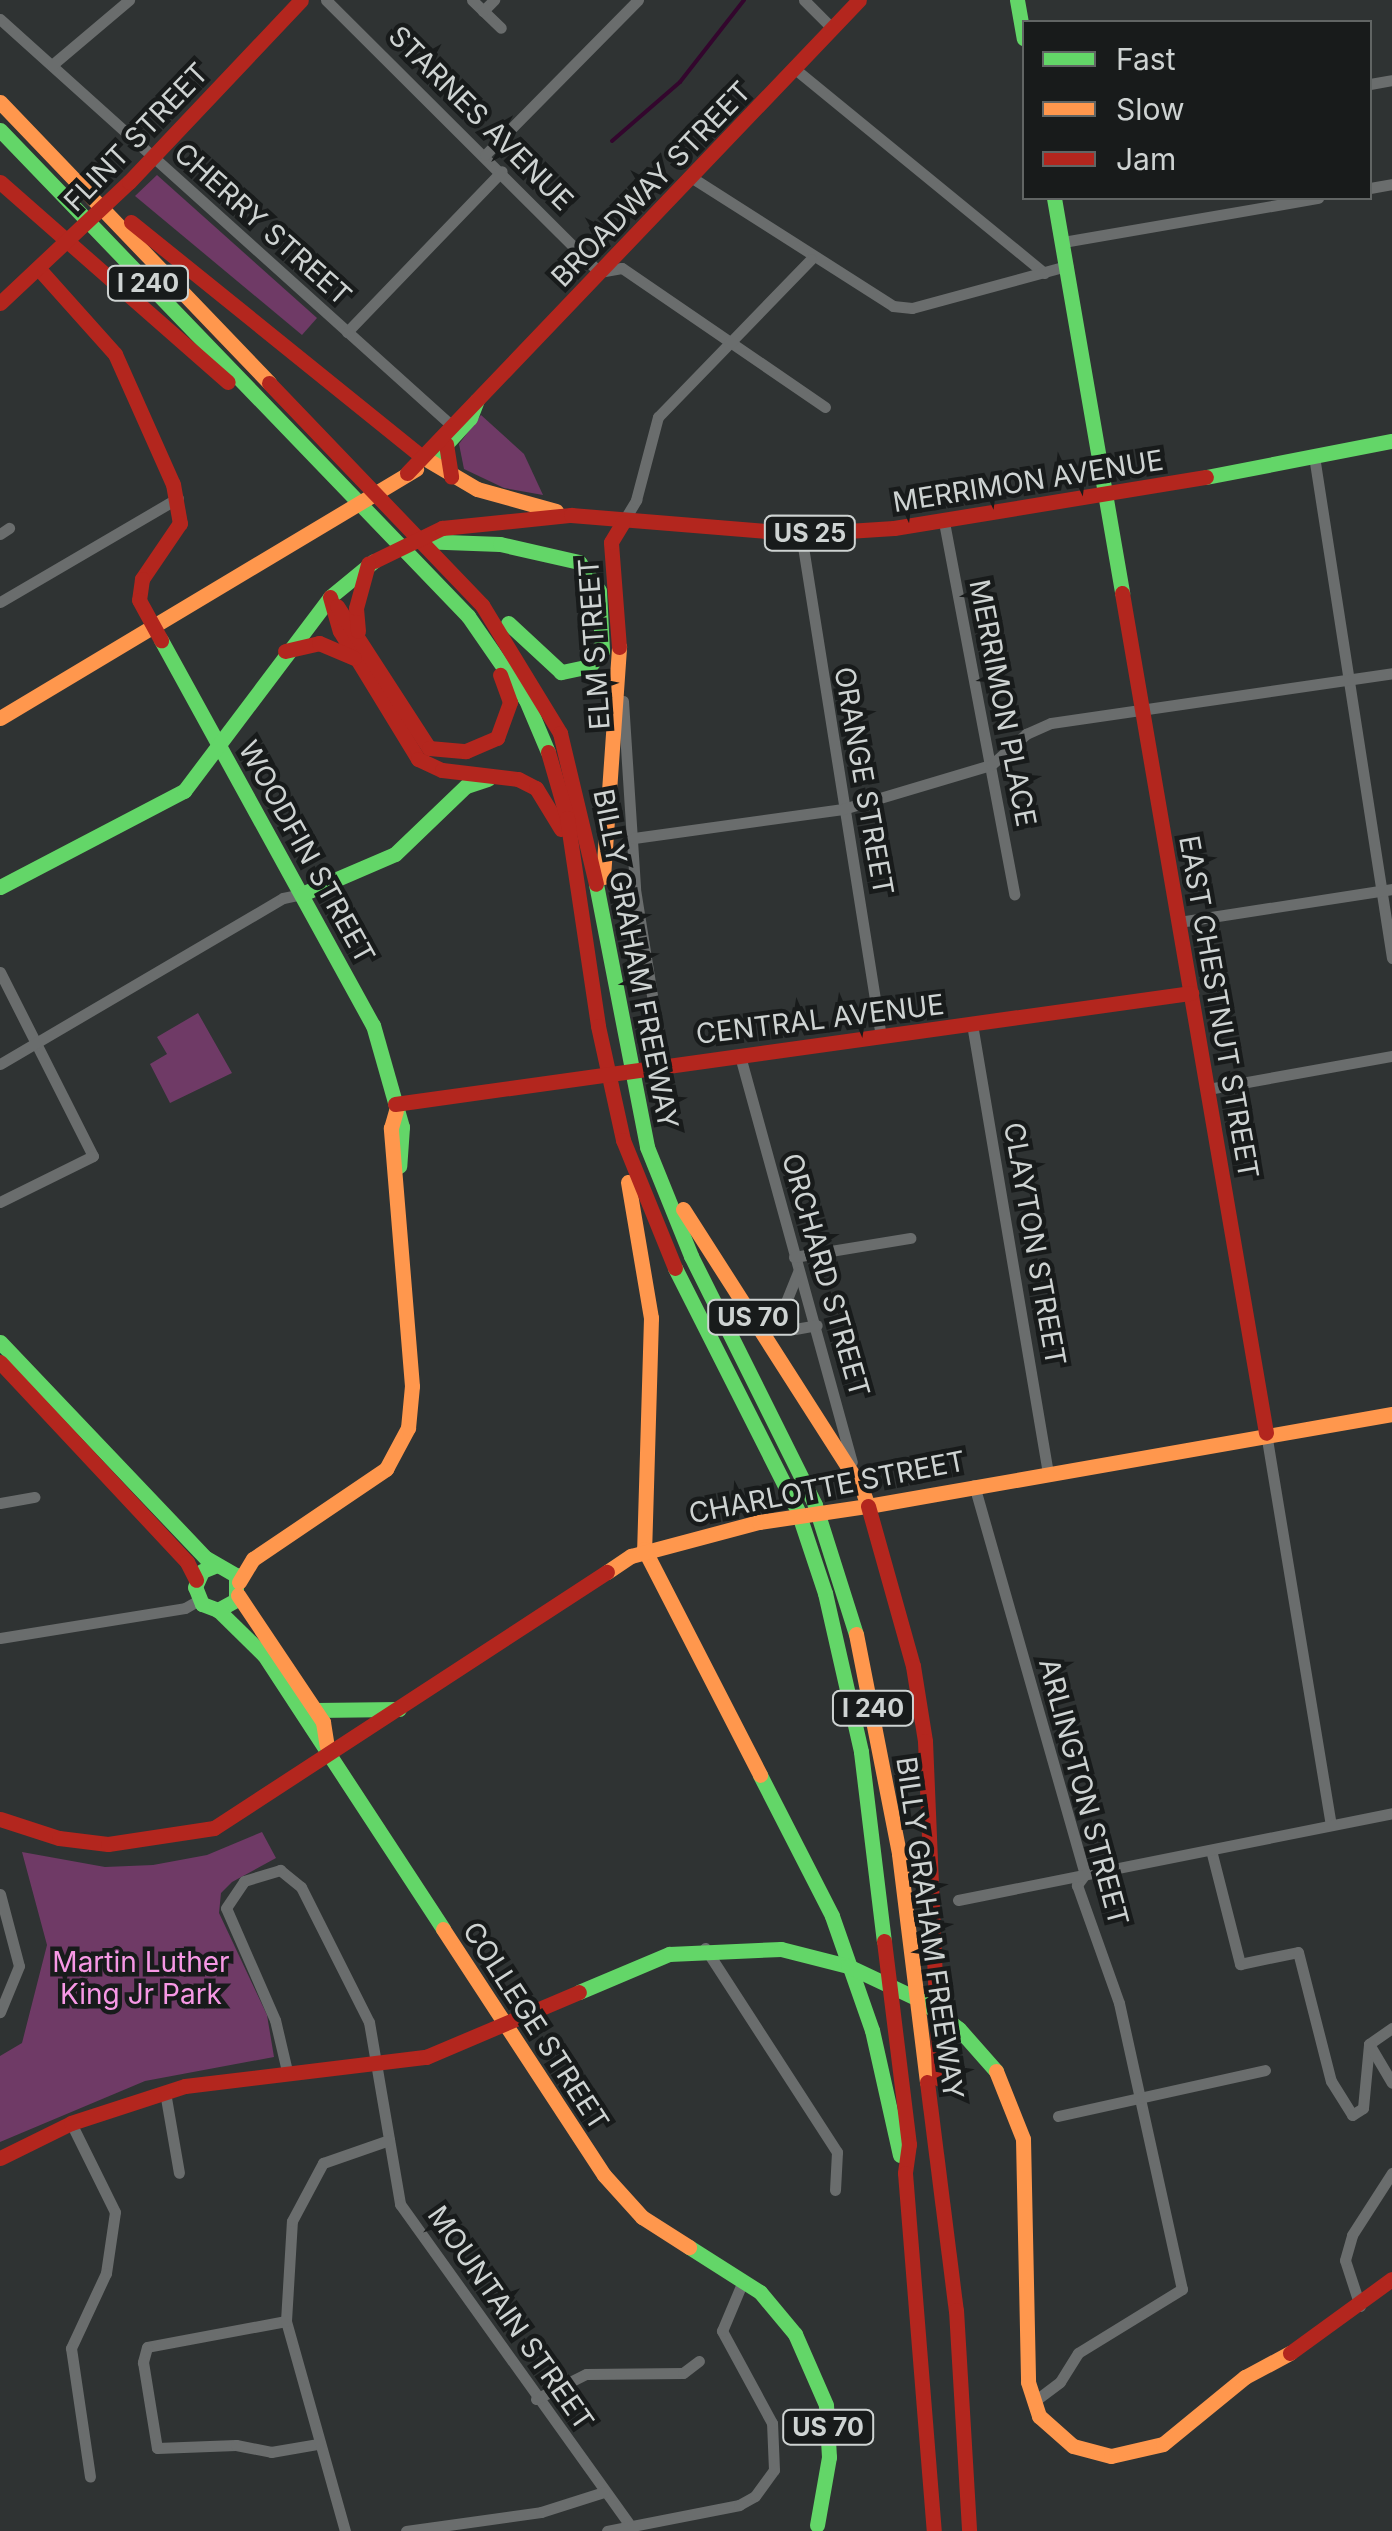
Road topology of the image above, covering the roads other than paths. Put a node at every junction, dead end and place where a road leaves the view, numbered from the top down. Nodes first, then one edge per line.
1 (129, 0) edge
2 (301, 0) edge
3 (326, 0) edge
4 (472, 0) edge
5 (494, 0) edge
6 (638, 0) edge
7 (804, 0) edge
8 (859, 0) edge
9 (1018, 0) edge
10 (483, 11) junction
11 (0, 18) edge
12 (1022, 25) edge
13 (501, 28) dead end
14 (832, 28) junction
15 (52, 64) junction
16 (796, 68) junction
17 (548, 71) dead end
18 (558, 80) junction
19 (0, 102) edge
20 (0, 130) edge
21 (486, 155) junction
22 (151, 157) junction
23 (56, 160) junction
24 (502, 171) junction
25 (694, 178) junction
26 (0, 182) edge
27 (1054, 200) edge
28 (1306, 200) edge
29 (1063, 242) junction
30 (812, 259) junction
31 (44, 265) junction
32 (1067, 266) junction
33 (599, 272) junction
34 (1044, 273) junction
35 (0, 303) edge
36 (347, 332) junction
37 (730, 338) junction
38 (476, 400) junction
39 (825, 408) dead end
40 (450, 424) junction
41 (296, 436) junction
42 (1392, 441) edge
43 (446, 444) junction
44 (1314, 456) junction
45 (425, 459) junction
46 (451, 477) junction
47 (1106, 496) junction
48 (178, 498) junction
49 (571, 515) junction
50 (623, 522) junction
51 (944, 522) junction
52 (801, 534) junction
53 (412, 540) junction
54 (368, 564) junction
55 (330, 596) junction
56 (0, 602) edge
57 (482, 605) junction
58 (468, 616) junction
59 (152, 626) junction
60 (358, 631) junction
61 (618, 647) junction
62 (285, 651) junction
63 (359, 662) junction
64 (1392, 673) edge
65 (1352, 679) junction
66 (1144, 708) junction
67 (0, 718) edge
68 (218, 744) junction
69 (991, 766) junction
70 (497, 777) junction
71 (843, 810) junction
72 (634, 838) junction
73 (573, 860) junction
74 (0, 887) edge
75 (1387, 890) edge
76 (302, 894) junction
77 (1014, 894) dead end
78 (602, 909) junction
79 (1179, 922) junction
80 (1392, 958) edge
81 (0, 972) edge
82 (1192, 993) junction
83 (972, 1024) junction
84 (880, 1037) junction
85 (38, 1043) junction
86 (740, 1056) junction
87 (1392, 1056) edge
88 (0, 1064) edge
89 (663, 1064) junction
90 (1208, 1090) junction
91 (395, 1107) junction
92 (623, 1140) junction
93 (647, 1147) junction
94 (0, 1202) edge
95 (910, 1238) dead end
96 (794, 1257) junction
97 (798, 1272) junction
98 (817, 1325) junction
99 (0, 1343) edge
100 (0, 1362) edge
101 (1392, 1414) edge
102 (1266, 1433) junction
103 (1048, 1473) junction
104 (974, 1485) junction
105 (860, 1486) junction
106 (128, 1488) junction
107 (34, 1496) dead end
108 (0, 1503) edge
109 (868, 1506) junction
110 (644, 1550) junction
111 (253, 1560) junction
112 (220, 1565) junction
113 (196, 1580) junction
114 (239, 1589) junction
115 (199, 1600) junction
116 (218, 1610) junction
117 (0, 1638) edge
118 (399, 1709) junction
119 (315, 1710) junction
120 (329, 1757) junction
121 (1392, 1813) edge
122 (0, 1819) edge
123 (1331, 1825) junction
124 (1211, 1850) junction
125 (1085, 1874) junction
126 (0, 1894) edge
127 (958, 1900) dead end
128 (705, 1948) junction
129 (0, 2012) edge
130 (504, 2025) junction
131 (1392, 2028) edge
132 (1370, 2044) junction
133 (378, 2068) junction
134 (1266, 2070) dead end
135 (287, 2072) junction
136 (1392, 2083) edge
137 (165, 2092) junction
138 (1142, 2097) junction
139 (1058, 2116) dead end
140 (70, 2123) junction
141 (388, 2140) junction
142 (0, 2158) edge
143 (1392, 2172) edge
144 (179, 2173) dead end
145 (905, 2173) junction
146 (835, 2190) dead end
147 (1392, 2279) edge
148 (743, 2280) junction
149 (1360, 2306) junction
150 (956, 2310) junction
151 (286, 2321) junction
152 (699, 2361) dead end
153 (536, 2399) junction
154 (1033, 2402) junction
155 (318, 2444) junction
156 (90, 2477) dead end
157 (604, 2492) junction
158 (628, 2522) junction
159 (817, 2526) dead end
160 (345, 2531) edge
161 (406, 2531) edge
162 (607, 2531) edge
163 (934, 2531) edge
164 (969, 2531) edge

1 - 15 street
2 - 22 main road, FLINT STREET
3 - 21 street, STARNES AVENUE
4 - 10 street
5 - 10 street
6 - 18 street
7 - 14 street
8 - 14 main road, BROADWAY STREET
9 - 12 main road
10 - 13 street
11 - 15 street, CHERRY STREET
14 - 16 main road, BROADWAY STREET
15 - 22 street, CHERRY STREET
16 - 25 main road, BROADWAY STREET
16 - 34 street
17 - 18 street
18 - 21 street
19 - 23 main road, BILLY GRAHAM FREEWAY / I 240
20 - 41 main road, BILLY GRAHAM FREEWAY / I 240
21 - 24 street, STARNES AVENUE
22 - 31 main road, FLINT STREET
22 - 36 street, CHERRY STREET
23 - 45 main road
23 - 57 main road, BILLY GRAHAM FREEWAY / I 240
24 - 33 street, STARNES AVENUE
24 - 36 street
25 - 30 street
25 - 33 main road, BROADWAY STREET
26 - 41 main road
27 - 29 main road, EAST CHESTNUT STREET
28 - 29 street
29 - 32 main road, EAST CHESTNUT STREET
30 - 34 street
30 - 37 street
31 - 35 main road, FLINT STREET
31 - 48 main road
32 - 34 street
32 - 47 main road, EAST CHESTNUT STREET
33 - 37 street
33 - 38 main road, BROADWAY STREET
36 - 40 street, CHERRY STREET
37 - 39 street
37 - 50 street
38 - 40 main road, BROADWAY STREET
38 - 43 main road, BROADWAY STREET
40 - 45 main road, BROADWAY STREET
41 - 58 main road, BILLY GRAHAM FREEWAY / I 240
42 - 44 main road, MERRIMON AVENUE / US 25
43 - 45 main road, BROADWAY STREET
43 - 46 main road
44 - 47 main road, MERRIMON AVENUE / US 25
44 - 65 street
45 - 46 main road
45 - 59 main road, BROADWAY STREET
46 - 49 main road
47 - 51 main road, MERRIMON AVENUE / US 25
47 - 66 main road, EAST CHESTNUT STREET
48 - 56 street
48 - 59 main road, WOODFIN STREET
49 - 50 main road, MERRIMON AVENUE / US 25
49 - 53 main road, MERRIMON AVENUE / US 25
50 - 52 main road, MERRIMON AVENUE / US 25
50 - 61 main road, ELM STREET
51 - 52 main road, MERRIMON AVENUE / US 25
51 - 69 street, MERRIMON PLACE
52 - 71 street, ORANGE STREET
53 - 54 main road, MERRIMON AVENUE / US 25
53 - 57 main road
54 - 55 main road, MERRIMON AVENUE / US 25
54 - 60 main road
55 - 60 main road
55 - 62 main road, US 25
55 - 63 main road
57 - 78 main road, BILLY GRAHAM FREEWAY / I 240
58 - 60 main road
58 - 73 main road, BILLY GRAHAM FREEWAY / I 240
59 - 67 main road, BROADWAY STREET
59 - 68 main road, WOODFIN STREET
61 - 72 street, ELM STREET
61 - 78 main road
62 - 63 main road
62 - 68 main road, US 25
63 - 70 main road
64 - 65 street
65 - 66 street
65 - 75 street
66 - 69 street
66 - 79 main road, EAST CHESTNUT STREET
68 - 74 main road, US 25
68 - 76 main road, WOODFIN STREET
69 - 71 street
69 - 77 street, MERRIMON PLACE
70 - 73 main road
70 - 76 main road
71 - 72 street
71 - 84 street, ORANGE STREET
72 - 89 street, ELM STREET
73 - 92 main road, BILLY GRAHAM FREEWAY / I 240
75 - 79 street
75 - 80 street
76 - 85 street
76 - 91 main road, WOODFIN STREET
78 - 93 main road, BILLY GRAHAM FREEWAY / I 240
79 - 82 main road, EAST CHESTNUT STREET
81 - 85 street
82 - 83 main road, CENTRAL AVENUE
82 - 90 main road, EAST CHESTNUT STREET
83 - 84 main road, CENTRAL AVENUE
83 - 103 street, CLAYTON STREET
84 - 86 main road, CENTRAL AVENUE
85 - 88 street
85 - 94 street
86 - 89 main road, CENTRAL AVENUE
86 - 96 street, ORCHARD STREET
87 - 90 street
89 - 91 main road, CENTRAL AVENUE
90 - 102 main road, EAST CHESTNUT STREET
91 - 111 main road, WOODFIN STREET
92 - 110 main road
92 - 145 main road, BILLY GRAHAM FREEWAY / I 240
93 - 105 main road, US 70
93 - 150 main road, BILLY GRAHAM FREEWAY / I 240
95 - 96 street
96 - 97 street, ORCHARD STREET
97 - 98 street, ORCHARD STREET
97 - 98 street
98 - 105 street, ORCHARD STREET
99 - 106 main road
100 - 106 main road
101 - 102 main road, CHARLOTTE STREET
102 - 103 main road, CHARLOTTE STREET
102 - 123 street, EAST CHESTNUT STREET
103 - 104 main road, CHARLOTTE STREET
104 - 109 main road, CHARLOTTE STREET
104 - 125 street, ARLINGTON STREET
105 - 109 main road, ORCHARD STREET / US 70
106 - 112 main road
106 - 113 main road
107 - 108 street
109 - 110 main road, CHARLOTTE STREET
109 - 150 main road, ORCHARD STREET
110 - 118 main road, CHARLOTTE STREET
110 - 145 main road
111 - 112 main road
111 - 114 main road
112 - 113 main road
112 - 114 main road, COLLEGE STREET
113 - 115 main road
114 - 116 main road
114 - 119 main road, COLLEGE STREET
115 - 116 main road, COLLEGE STREET
115 - 117 street
116 - 120 main road, COLLEGE STREET
118 - 119 main road
118 - 120 main road, CHARLOTTE STREET
119 - 120 main road, COLLEGE STREET
120 - 122 main road, CHARLOTTE STREET
120 - 130 main road, COLLEGE STREET / US 70
121 - 123 street
123 - 124 street
124 - 125 street
124 - 132 street
125 - 127 street
125 - 138 street, ARLINGTON STREET
126 - 129 street
128 - 130 main road
128 - 146 street
128 - 154 main road
130 - 133 main road
130 - 148 main road, COLLEGE STREET / US 70
131 - 132 street
132 - 136 street
133 - 135 main road
133 - 135 street, MOUNTAIN STREET
133 - 141 street, MOUNTAIN STREET
134 - 138 street
135 - 137 main road
137 - 140 main road
137 - 144 street
138 - 139 street
138 - 154 street, ARLINGTON STREET
140 - 142 main road
140 - 156 street
141 - 151 street
141 - 153 street, MOUNTAIN STREET
143 - 149 street
145 - 163 main road, BILLY GRAHAM FREEWAY / I 240
147 - 149 main road
148 - 158 street
148 - 159 main road, COLLEGE STREET / US 70
149 - 154 main road
150 - 164 main road, BILLY GRAHAM FREEWAY / I 240
151 - 155 street
151 - 155 street
152 - 153 street
153 - 157 street, MOUNTAIN STREET
155 - 160 street
157 - 158 street, MOUNTAIN STREET
157 - 161 street
158 - 162 street

